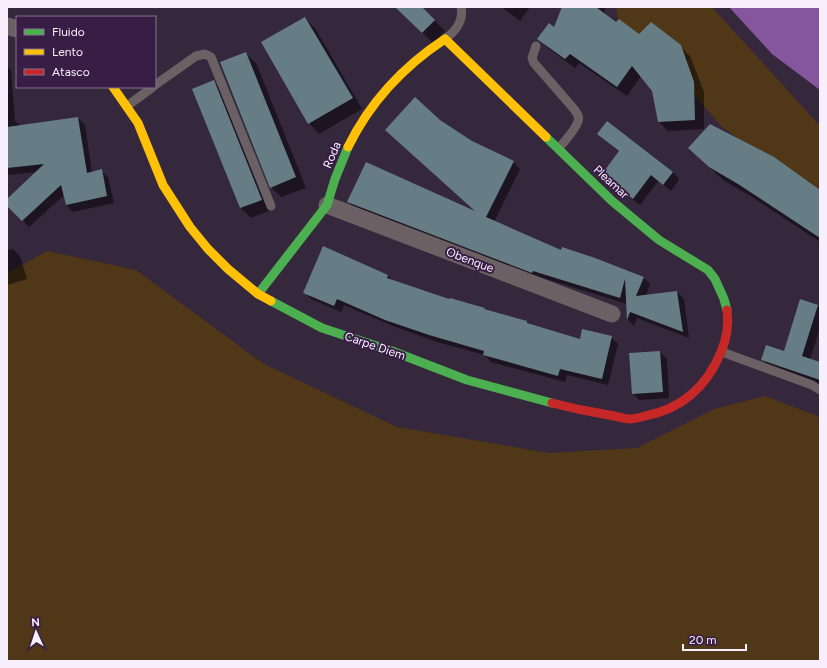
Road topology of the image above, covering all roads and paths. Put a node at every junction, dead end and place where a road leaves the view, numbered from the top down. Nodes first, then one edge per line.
1 (461, 7) edge
2 (445, 39) junction
3 (536, 46) dead end
4 (156, 85) edge
5 (114, 88) edge
6 (151, 88) edge
7 (127, 106) junction
8 (559, 148) junction
9 (327, 205) junction
10 (271, 206) dead end
11 (258, 294) junction
12 (612, 314) dead end
13 (722, 352) junction
14 (820, 390) edge

1 - 2 lane
2 - 8 street, Pleamar
2 - 9 street, Roda
3 - 8 lane
4 - 10 lane
5 - 7 street, Carpe Diem
6 - 7 lane
7 - 11 street, Carpe Diem
8 - 13 street, Pleamar
9 - 11 street, Roda
9 - 12 street, Obenque
11 - 13 street, Carpe Diem
13 - 14 lane

